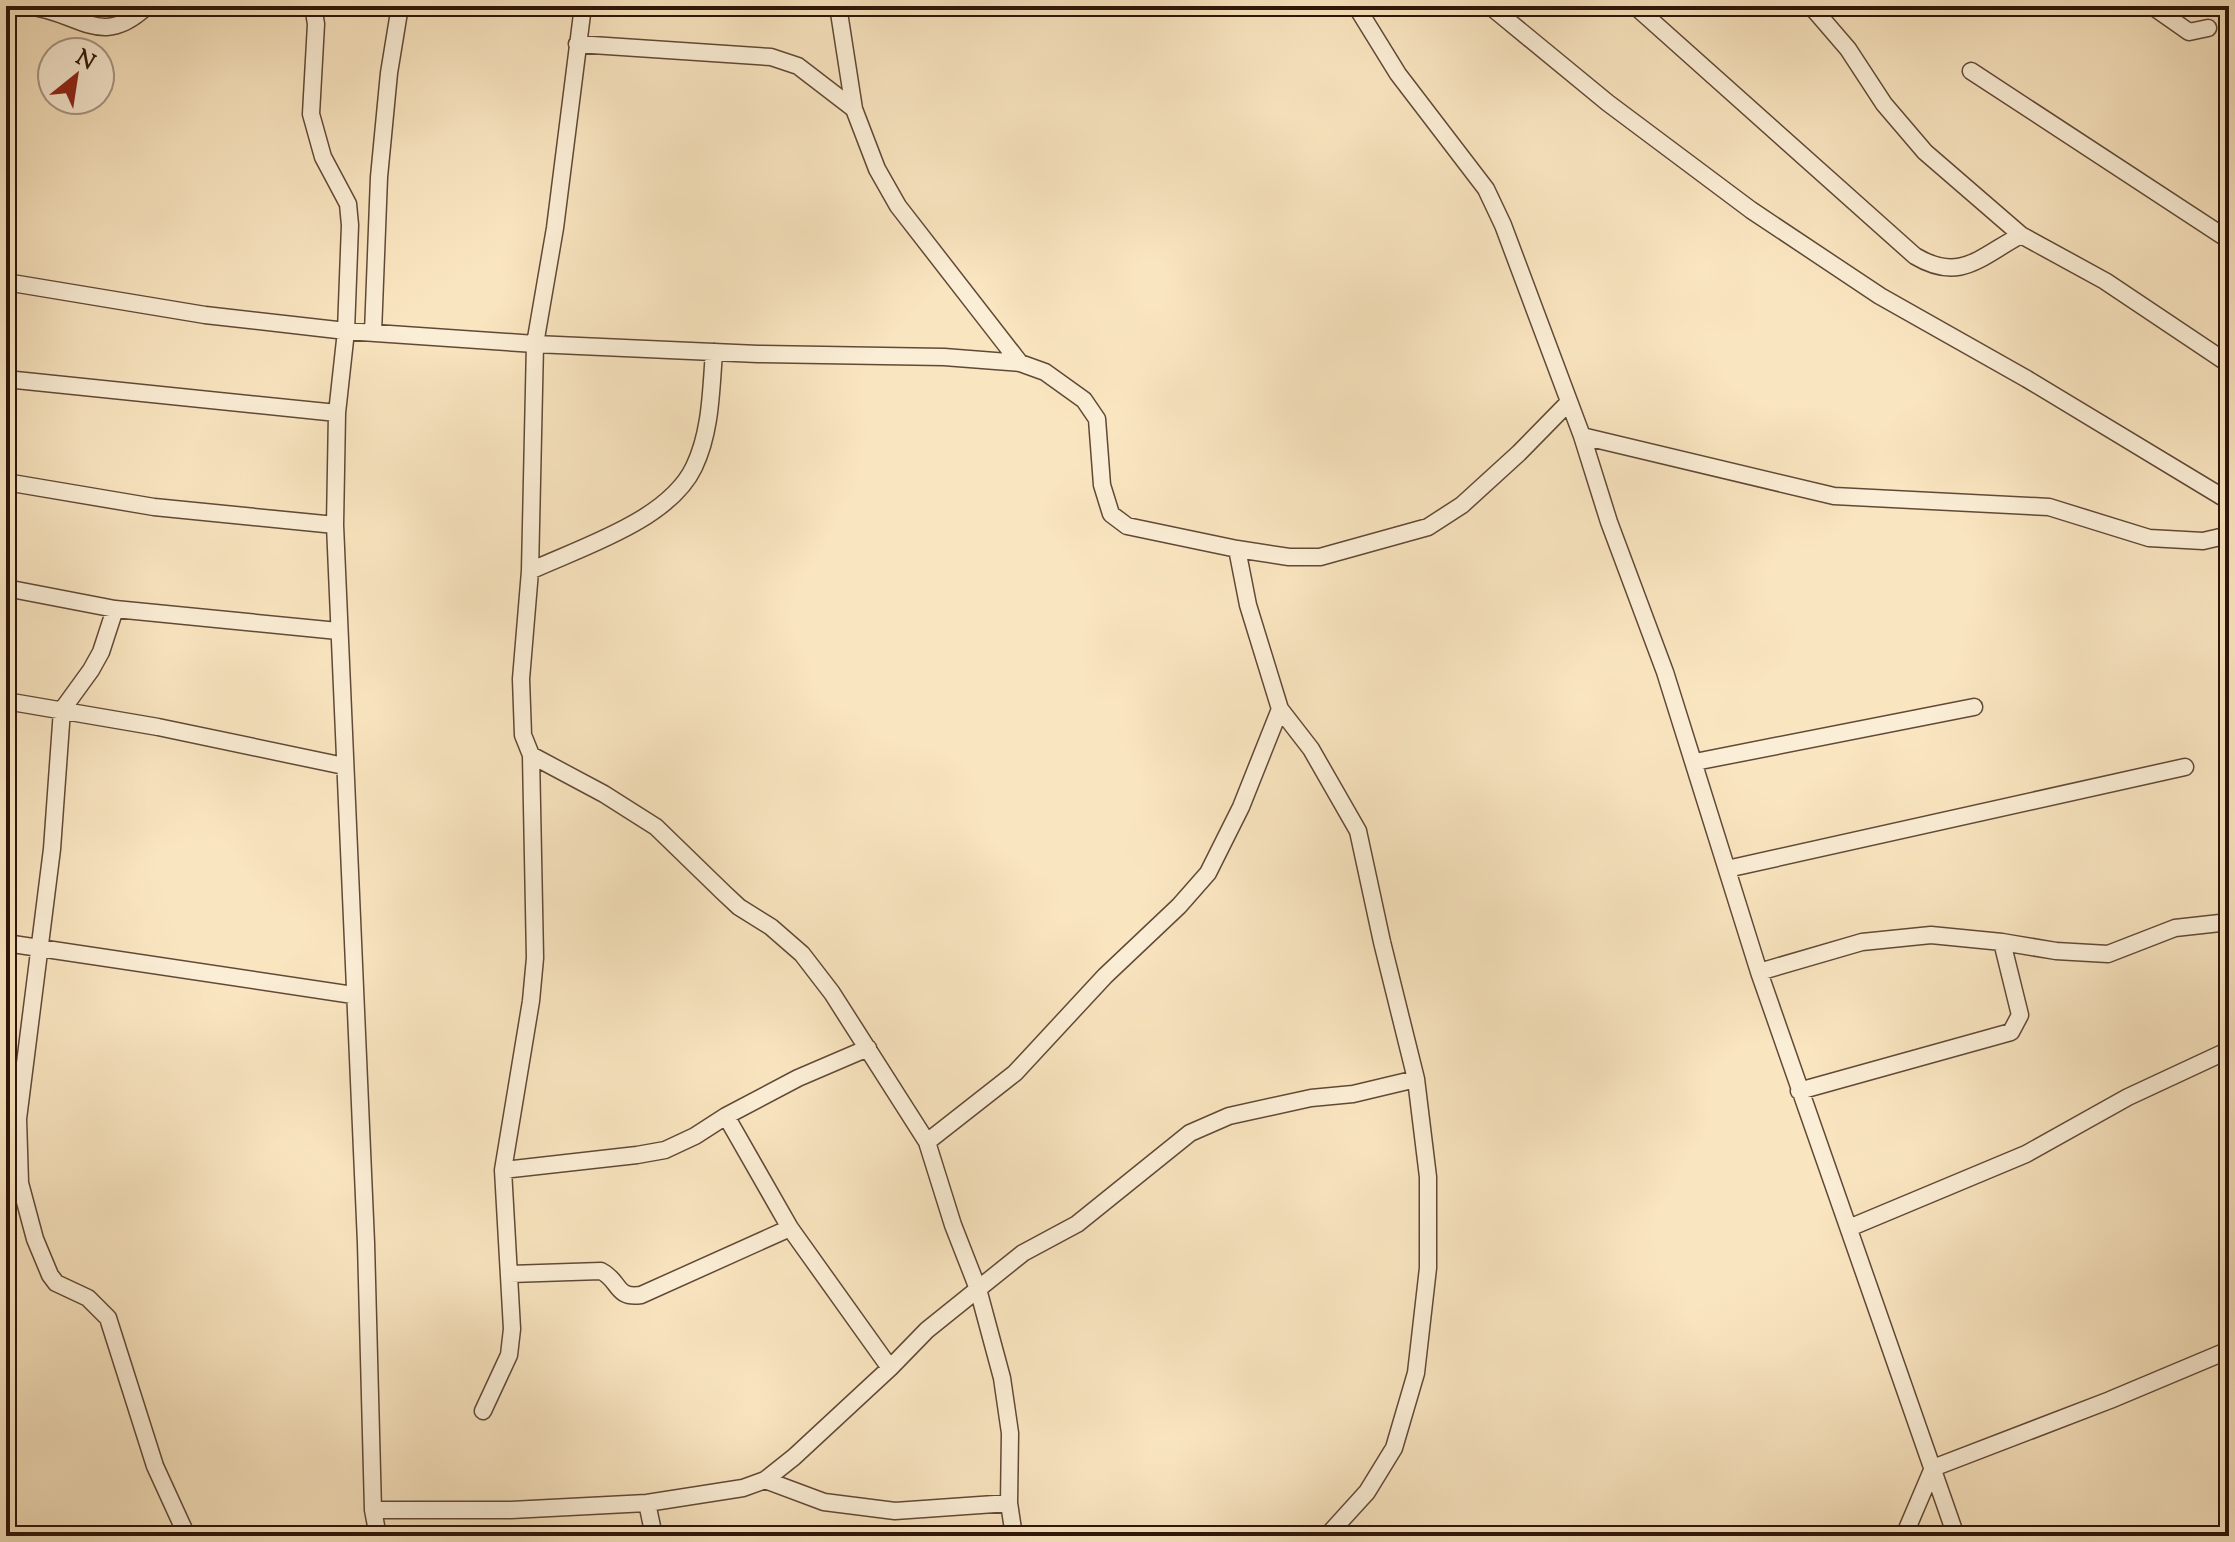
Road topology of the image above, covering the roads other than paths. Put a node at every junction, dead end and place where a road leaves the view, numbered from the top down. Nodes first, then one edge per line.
1 (28, 6) edge
2 (147, 6) edge
3 (313, 6) edge
4 (400, 6) edge
5 (583, 6) edge
6 (838, 6) edge
7 (1356, 6) edge
8 (1490, 6) edge
9 (1635, 6) edge
10 (2152, 6) edge
11 (1816, 8) edge
12 (2208, 28) dead end
13 (577, 44) junction
14 (1971, 71) dead end
15 (854, 109) junction
16 (2021, 235) junction
17 (2229, 240) edge
18 (6, 282) edge
19 (346, 331) junction
20 (373, 333) junction
21 (535, 344) junction
22 (714, 352) junction
23 (1020, 363) junction
24 (2229, 364) edge
25 (6, 379) edge
26 (1569, 402) junction
27 (337, 413) junction
28 (1582, 436) junction
29 (6, 482) edge
30 (2229, 501) edge
31 (335, 525) junction
32 (2229, 535) edge
33 (1237, 549) junction
34 (530, 571) junction
35 (6, 588) edge
36 (115, 609) junction
37 (338, 631) junction
38 (6, 701) edge
39 (1974, 707) dead end
40 (1280, 709) junction
41 (62, 710) junction
42 (531, 755) junction
43 (1695, 762) junction
44 (344, 766) junction
45 (2185, 767) dead end
46 (1727, 869) junction
47 (2229, 922) edge
48 (2002, 942) junction
49 (6, 943) edge
50 (40, 946) junction
51 (1759, 972) junction
52 (353, 995) junction
53 (868, 1048) junction
54 (2229, 1050) edge
55 (1416, 1079) junction
56 (1799, 1091) junction
57 (726, 1116) junction
58 (927, 1142) junction
59 (503, 1170) junction
60 (790, 1228) junction
61 (1849, 1228) junction
62 (510, 1274) junction
63 (978, 1289) junction
64 (2229, 1350) edge
65 (890, 1368) junction
66 (483, 1411) dead end
67 (1933, 1468) junction
68 (765, 1480) junction
69 (647, 1503) junction
70 (1009, 1503) junction
71 (373, 1510) junction
72 (187, 1536) edge
73 (378, 1536) edge
74 (654, 1536) edge
75 (1014, 1536) edge
76 (1327, 1536) edge
77 (1904, 1536) edge
78 (1956, 1536) edge

1 - 2 street
3 - 19 street
4 - 20 street
5 - 13 street
6 - 15 street
7 - 26 street
8 - 30 street
9 - 16 street
10 - 12 street
11 - 16 street
13 - 15 street
13 - 21 street
14 - 17 street
15 - 23 street
16 - 24 street
18 - 19 street
19 - 20 street
19 - 27 street
20 - 21 street
21 - 22 street
21 - 34 street
22 - 23 street
22 - 34 street
23 - 33 street
25 - 27 street
26 - 28 street
26 - 33 street
27 - 31 street
28 - 32 street
28 - 43 street
29 - 31 street
31 - 37 street
33 - 40 street
34 - 42 street
35 - 36 street
36 - 37 street
36 - 41 street
37 - 44 street
38 - 41 street
39 - 43 street
40 - 55 street
40 - 58 street
41 - 44 street
41 - 50 street
42 - 53 street
42 - 59 street
43 - 46 street
44 - 52 street
45 - 46 street
46 - 51 street
47 - 48 street
48 - 51 street
48 - 56 street
49 - 50 street
50 - 52 street
50 - 72 street
51 - 56 street
52 - 71 street
53 - 57 street
53 - 58 street
54 - 61 street
55 - 63 street
55 - 76 street
56 - 61 street
57 - 59 street
57 - 60 street
58 - 63 street
59 - 62 street
60 - 62 street
60 - 65 street
61 - 67 street
62 - 66 street
63 - 65 street
63 - 70 street
64 - 67 street
65 - 68 street
67 - 77 street
67 - 78 street
68 - 69 street
68 - 70 street
69 - 71 street
69 - 74 street
70 - 75 street
71 - 73 street

